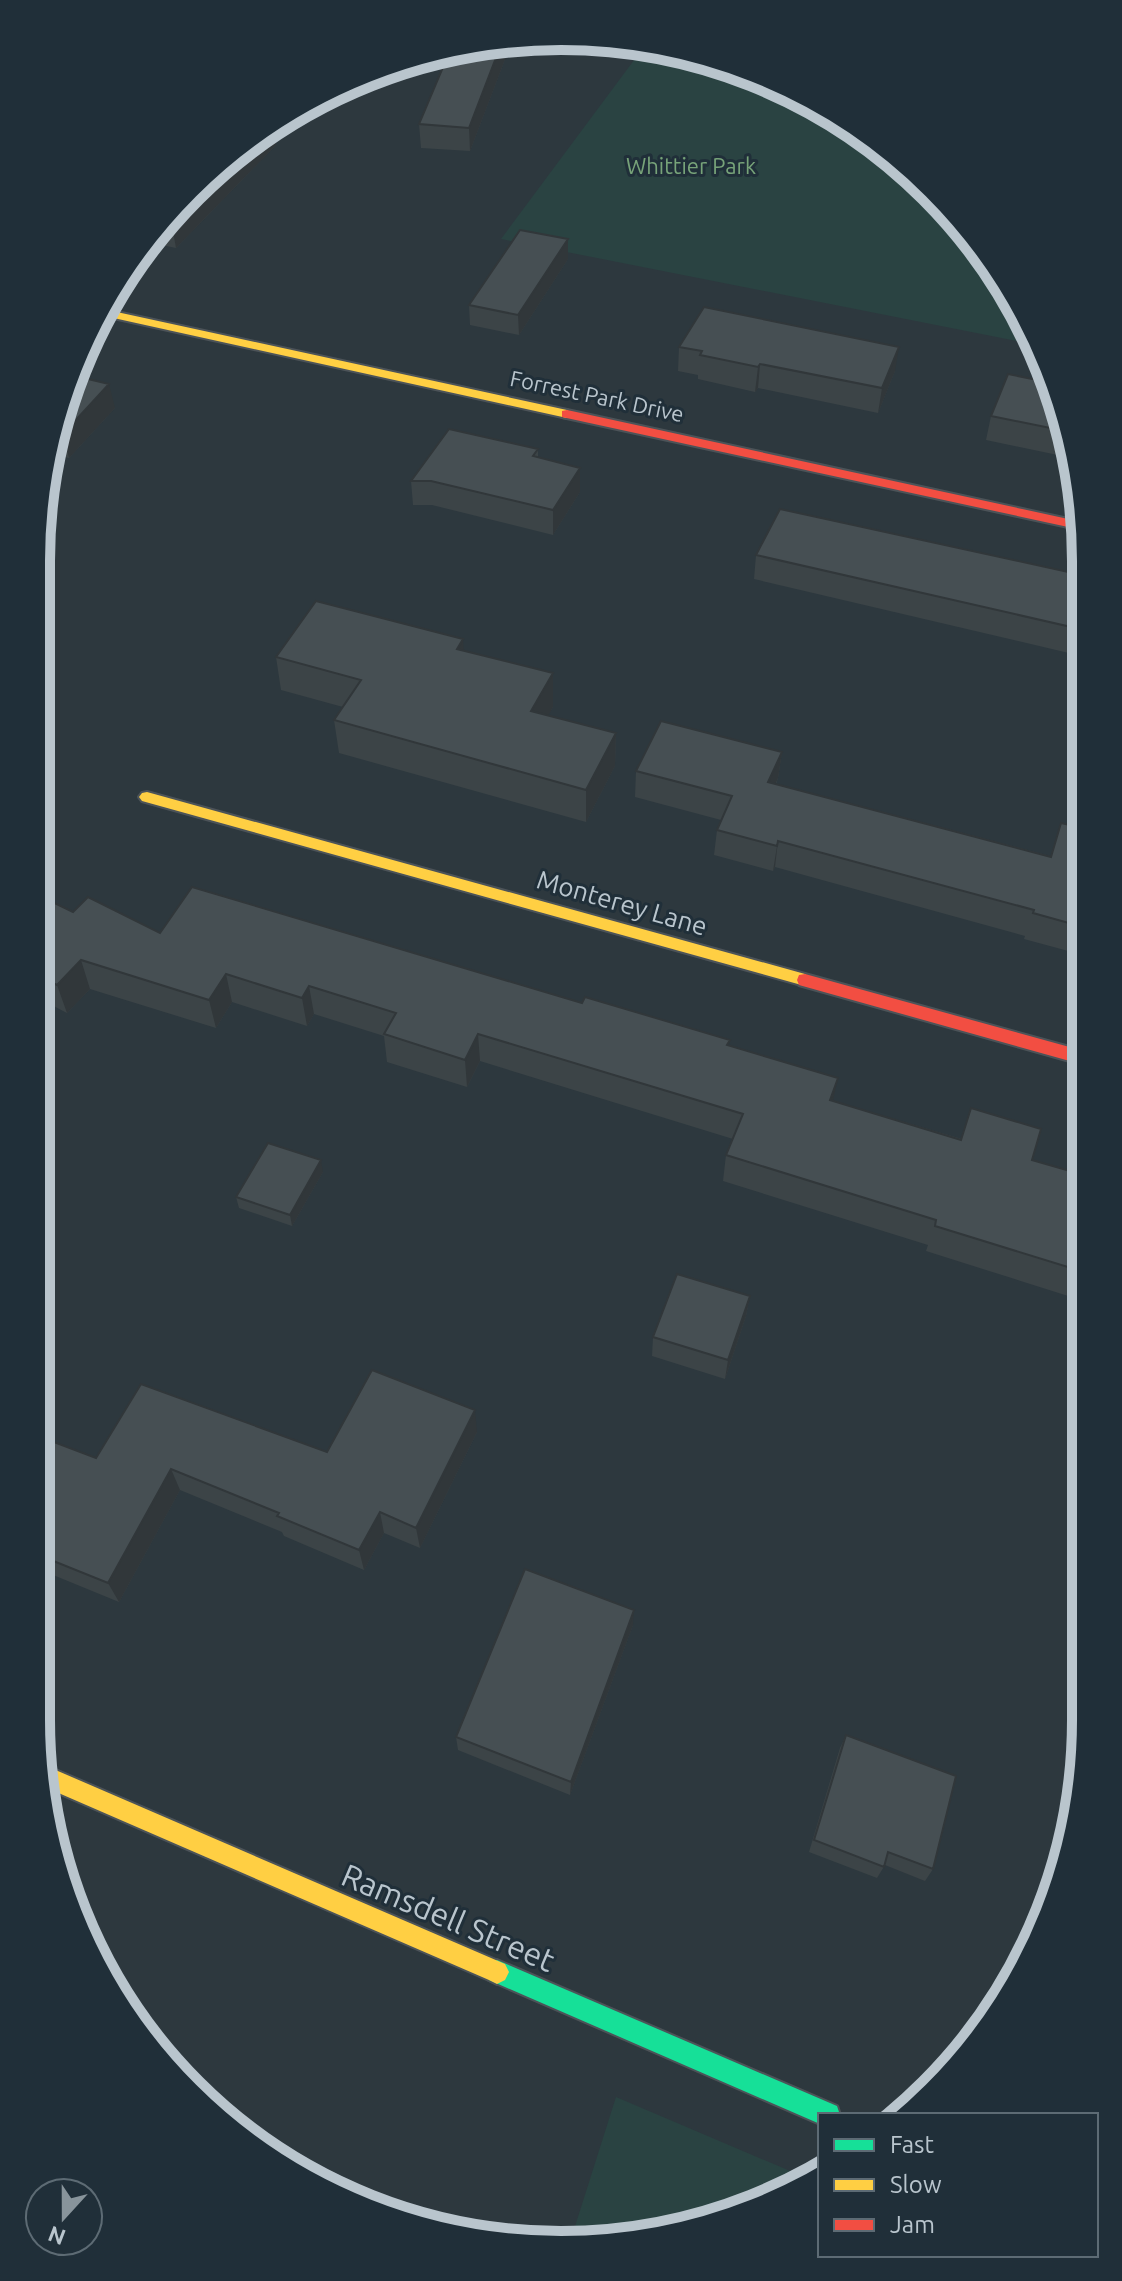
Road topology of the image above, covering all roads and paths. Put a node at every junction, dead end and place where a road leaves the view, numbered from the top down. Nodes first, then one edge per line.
1 (113, 314) edge
2 (1071, 524) edge
3 (147, 797) dead end
4 (1072, 1055) edge
5 (53, 1780) edge
6 (823, 2113) edge

1 - 2 street, Forrest Park Drive
3 - 4 street, Monterey Lane
5 - 6 street, Ramsdell Street

